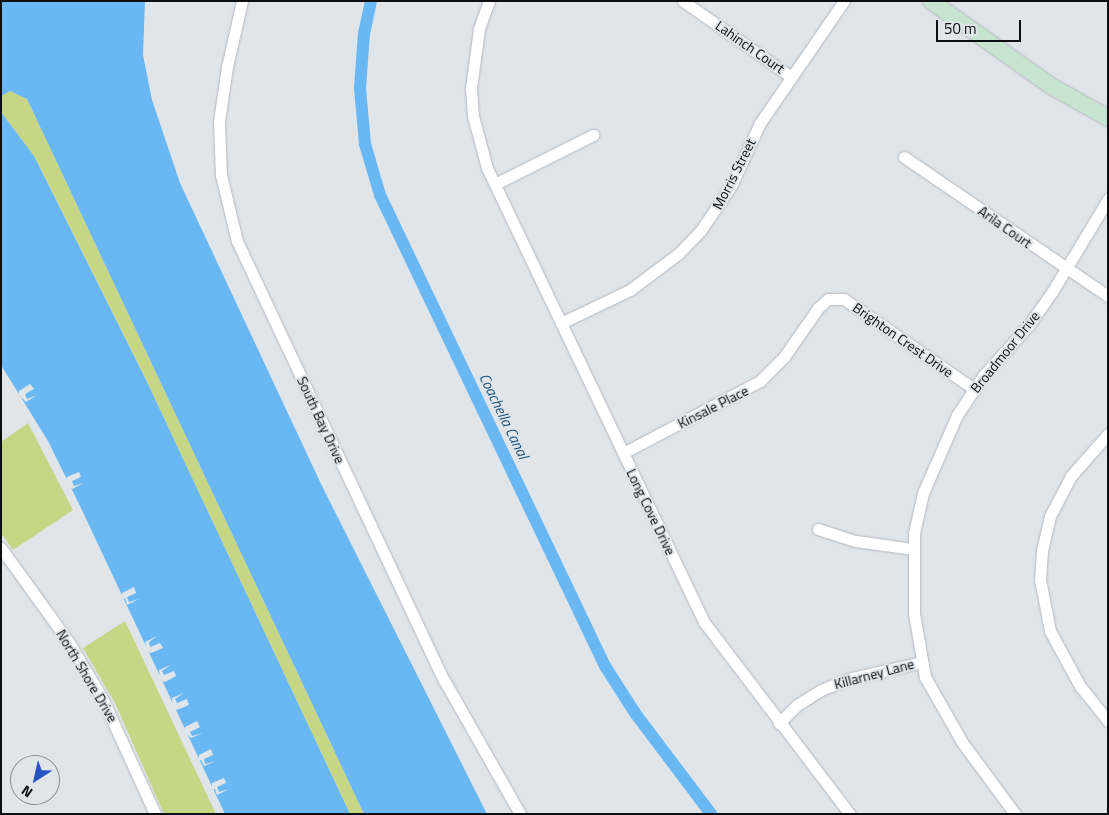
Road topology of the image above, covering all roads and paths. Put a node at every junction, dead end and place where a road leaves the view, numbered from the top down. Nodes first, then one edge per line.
1 (242, 1) edge
2 (490, 1) edge
3 (683, 1) edge
4 (844, 1) edge
5 (931, 1) edge
6 (791, 77) junction
7 (1108, 118) edge
8 (593, 135) dead end
9 (904, 156) dead end
10 (495, 184) junction
11 (1108, 199) edge
12 (1066, 269) junction
13 (1108, 296) edge
14 (828, 299) joint
15 (561, 324) junction
16 (974, 390) junction
17 (1108, 434) edge
18 (623, 453) junction
19 (818, 529) dead end
20 (1, 548) edge
21 (913, 549) junction
22 (922, 662) junction
23 (1108, 721) edge
24 (779, 723) junction
25 (154, 814) edge
26 (520, 814) edge
27 (850, 814) edge
28 (1015, 814) edge

1 - 26 street, South Bay Drive
2 - 10 street, Long Cove Drive
3 - 6 street, Lahinch Court
4 - 6 street, Morris Street
5 - 7 street
6 - 15 street, Morris Street
8 - 10 street
9 - 12 street, Arila Court
10 - 15 street, Long Cove Drive
11 - 12 street, Broadmoor Drive
12 - 13 street, Arila Court
12 - 16 street, Broadmoor Drive
14 - 16 street, Brighton Crest Drive
14 - 18 street, Kinsale Place
15 - 18 street, Long Cove Drive
16 - 21 street, Broadmoor Drive
17 - 23 street
18 - 24 street, Long Cove Drive
19 - 21 street
20 - 25 street, North Shore Drive
21 - 22 street, Broadmoor Drive
22 - 24 street, Killarney Lane
22 - 28 street, Broadmoor Drive
24 - 27 street, Long Cove Drive

